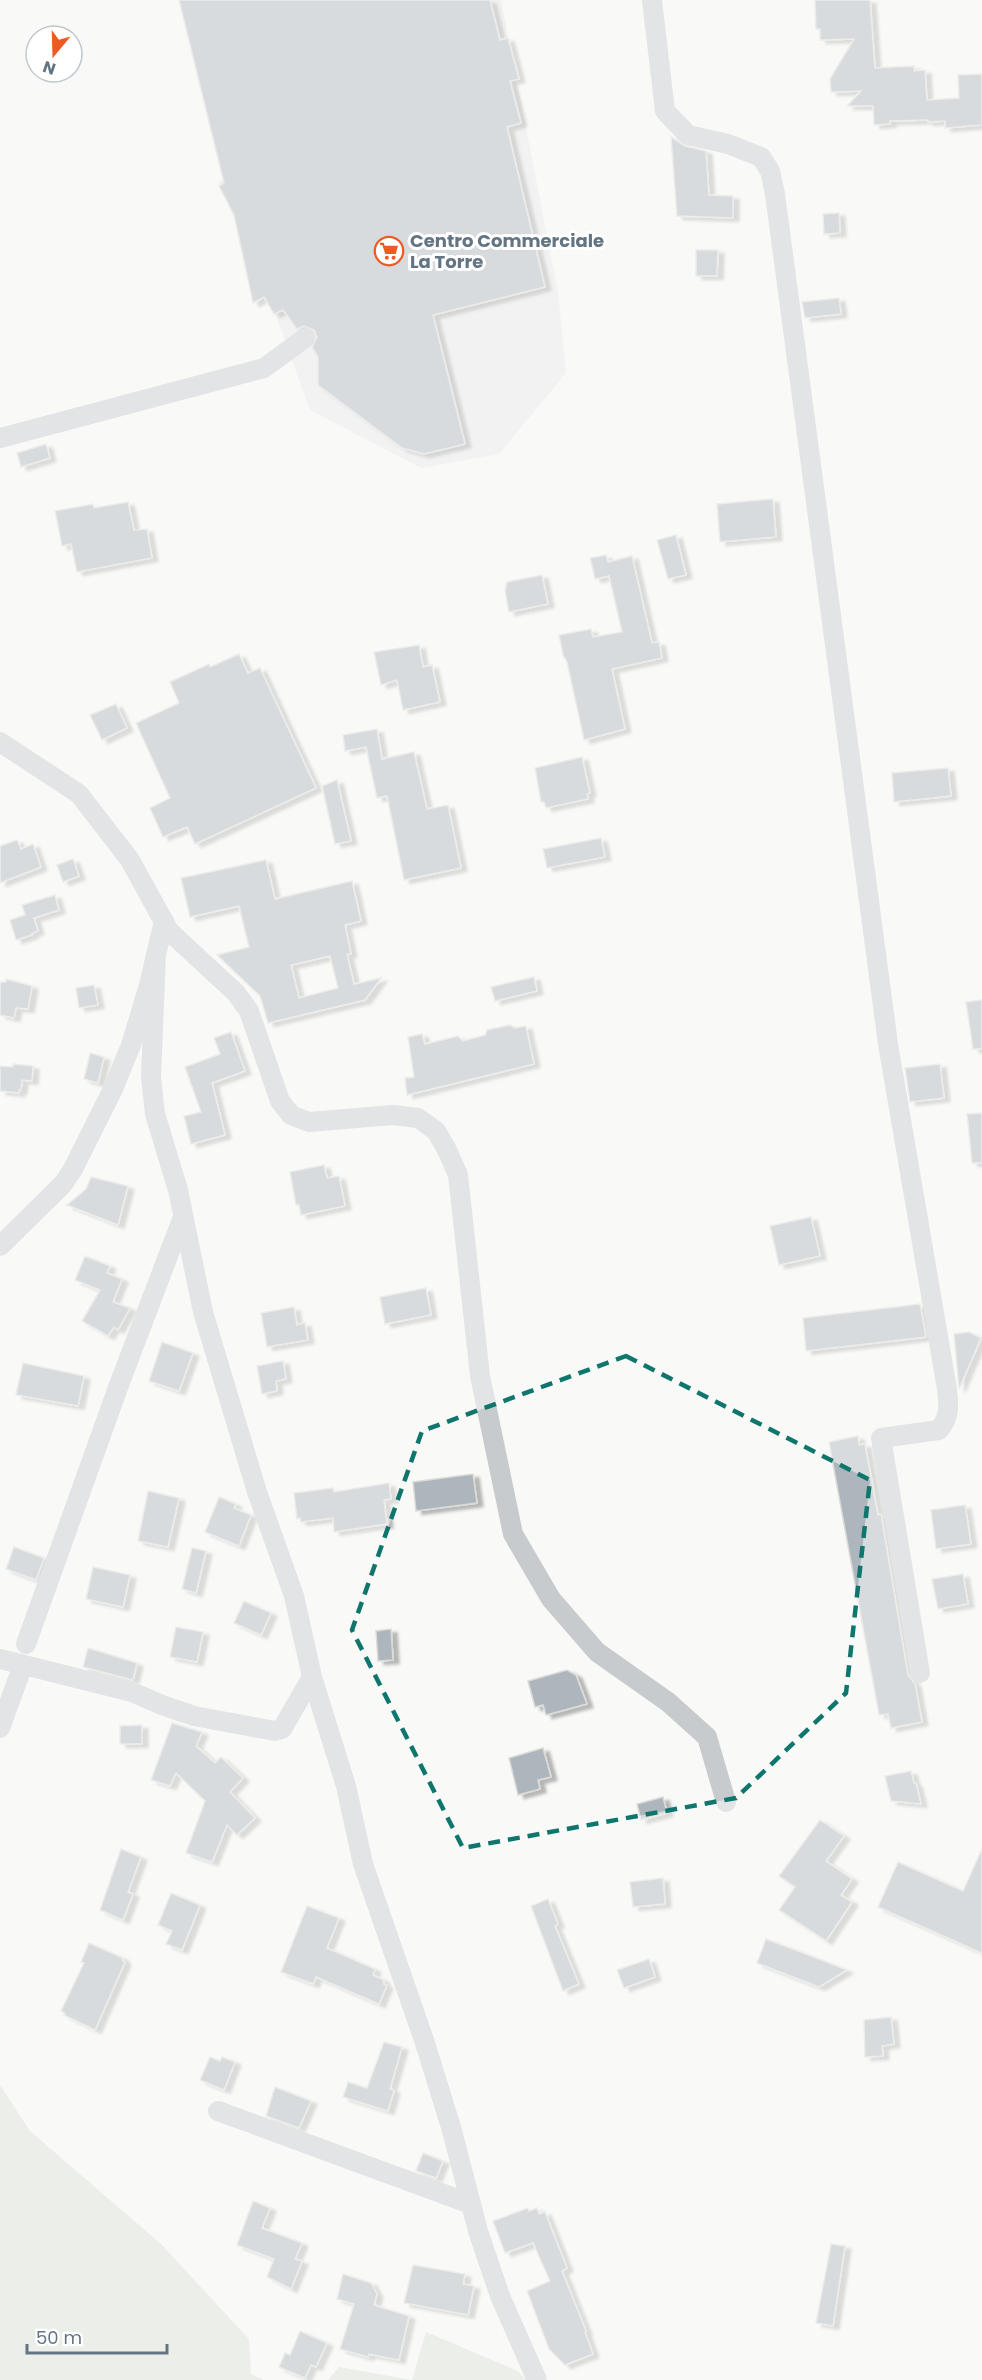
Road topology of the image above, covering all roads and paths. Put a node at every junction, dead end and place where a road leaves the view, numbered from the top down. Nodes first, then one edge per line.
1 (652, 0) edge
2 (305, 338) dead end
3 (0, 438) edge
4 (0, 742) edge
5 (164, 921) junction
6 (156, 955) junction
7 (183, 1217) junction
8 (0, 1246) edge
9 (26, 1644) dead end
10 (0, 1659) edge
11 (22, 1665) junction
12 (920, 1673) dead end
13 (312, 1677) junction
14 (0, 1728) edge
15 (726, 1802) dead end
16 (218, 2111) dead end
17 (471, 2204) junction
18 (537, 2380) edge

1 - 12 street
2 - 3 street
4 - 5 street
5 - 6 street
5 - 15 street
6 - 7 street
6 - 8 street
7 - 9 street
7 - 13 street
10 - 11 street
11 - 13 street
11 - 14 street
13 - 17 street
16 - 17 street
17 - 18 street

